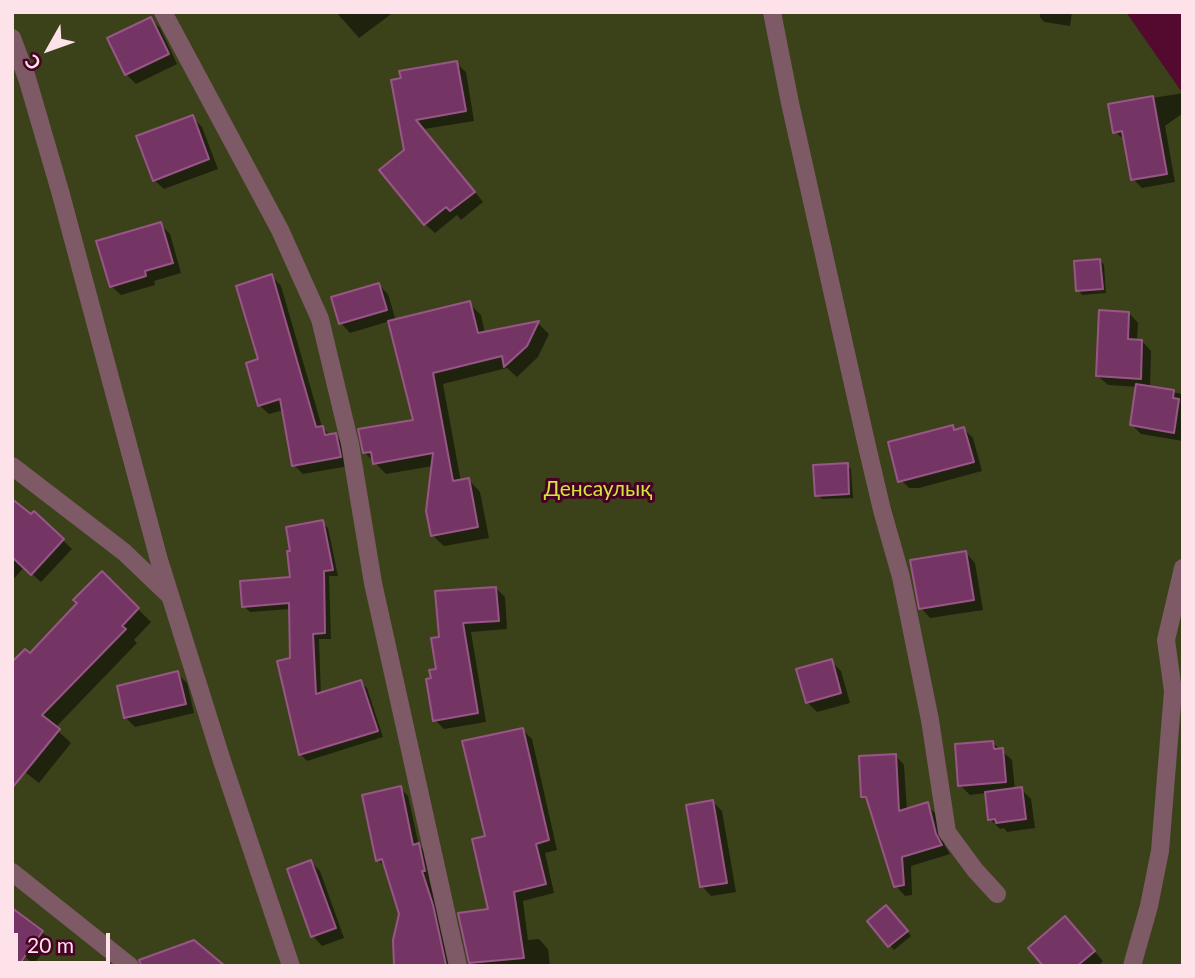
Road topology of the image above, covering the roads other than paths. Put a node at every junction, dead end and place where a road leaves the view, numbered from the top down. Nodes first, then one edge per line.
1 (163, 12) edge
2 (772, 12) edge
3 (12, 38) edge
4 (12, 65) edge
5 (27, 78) junction
6 (12, 466) edge
7 (1183, 568) edge
8 (171, 597) junction
9 (12, 872) edge
10 (997, 894) dead end
11 (130, 966) edge
12 (291, 966) edge
13 (458, 966) edge
14 (1132, 966) edge

1 - 13 street
2 - 10 street
3 - 5 street
4 - 5 street
5 - 8 street
6 - 8 street
7 - 14 street
8 - 12 street
9 - 11 street

